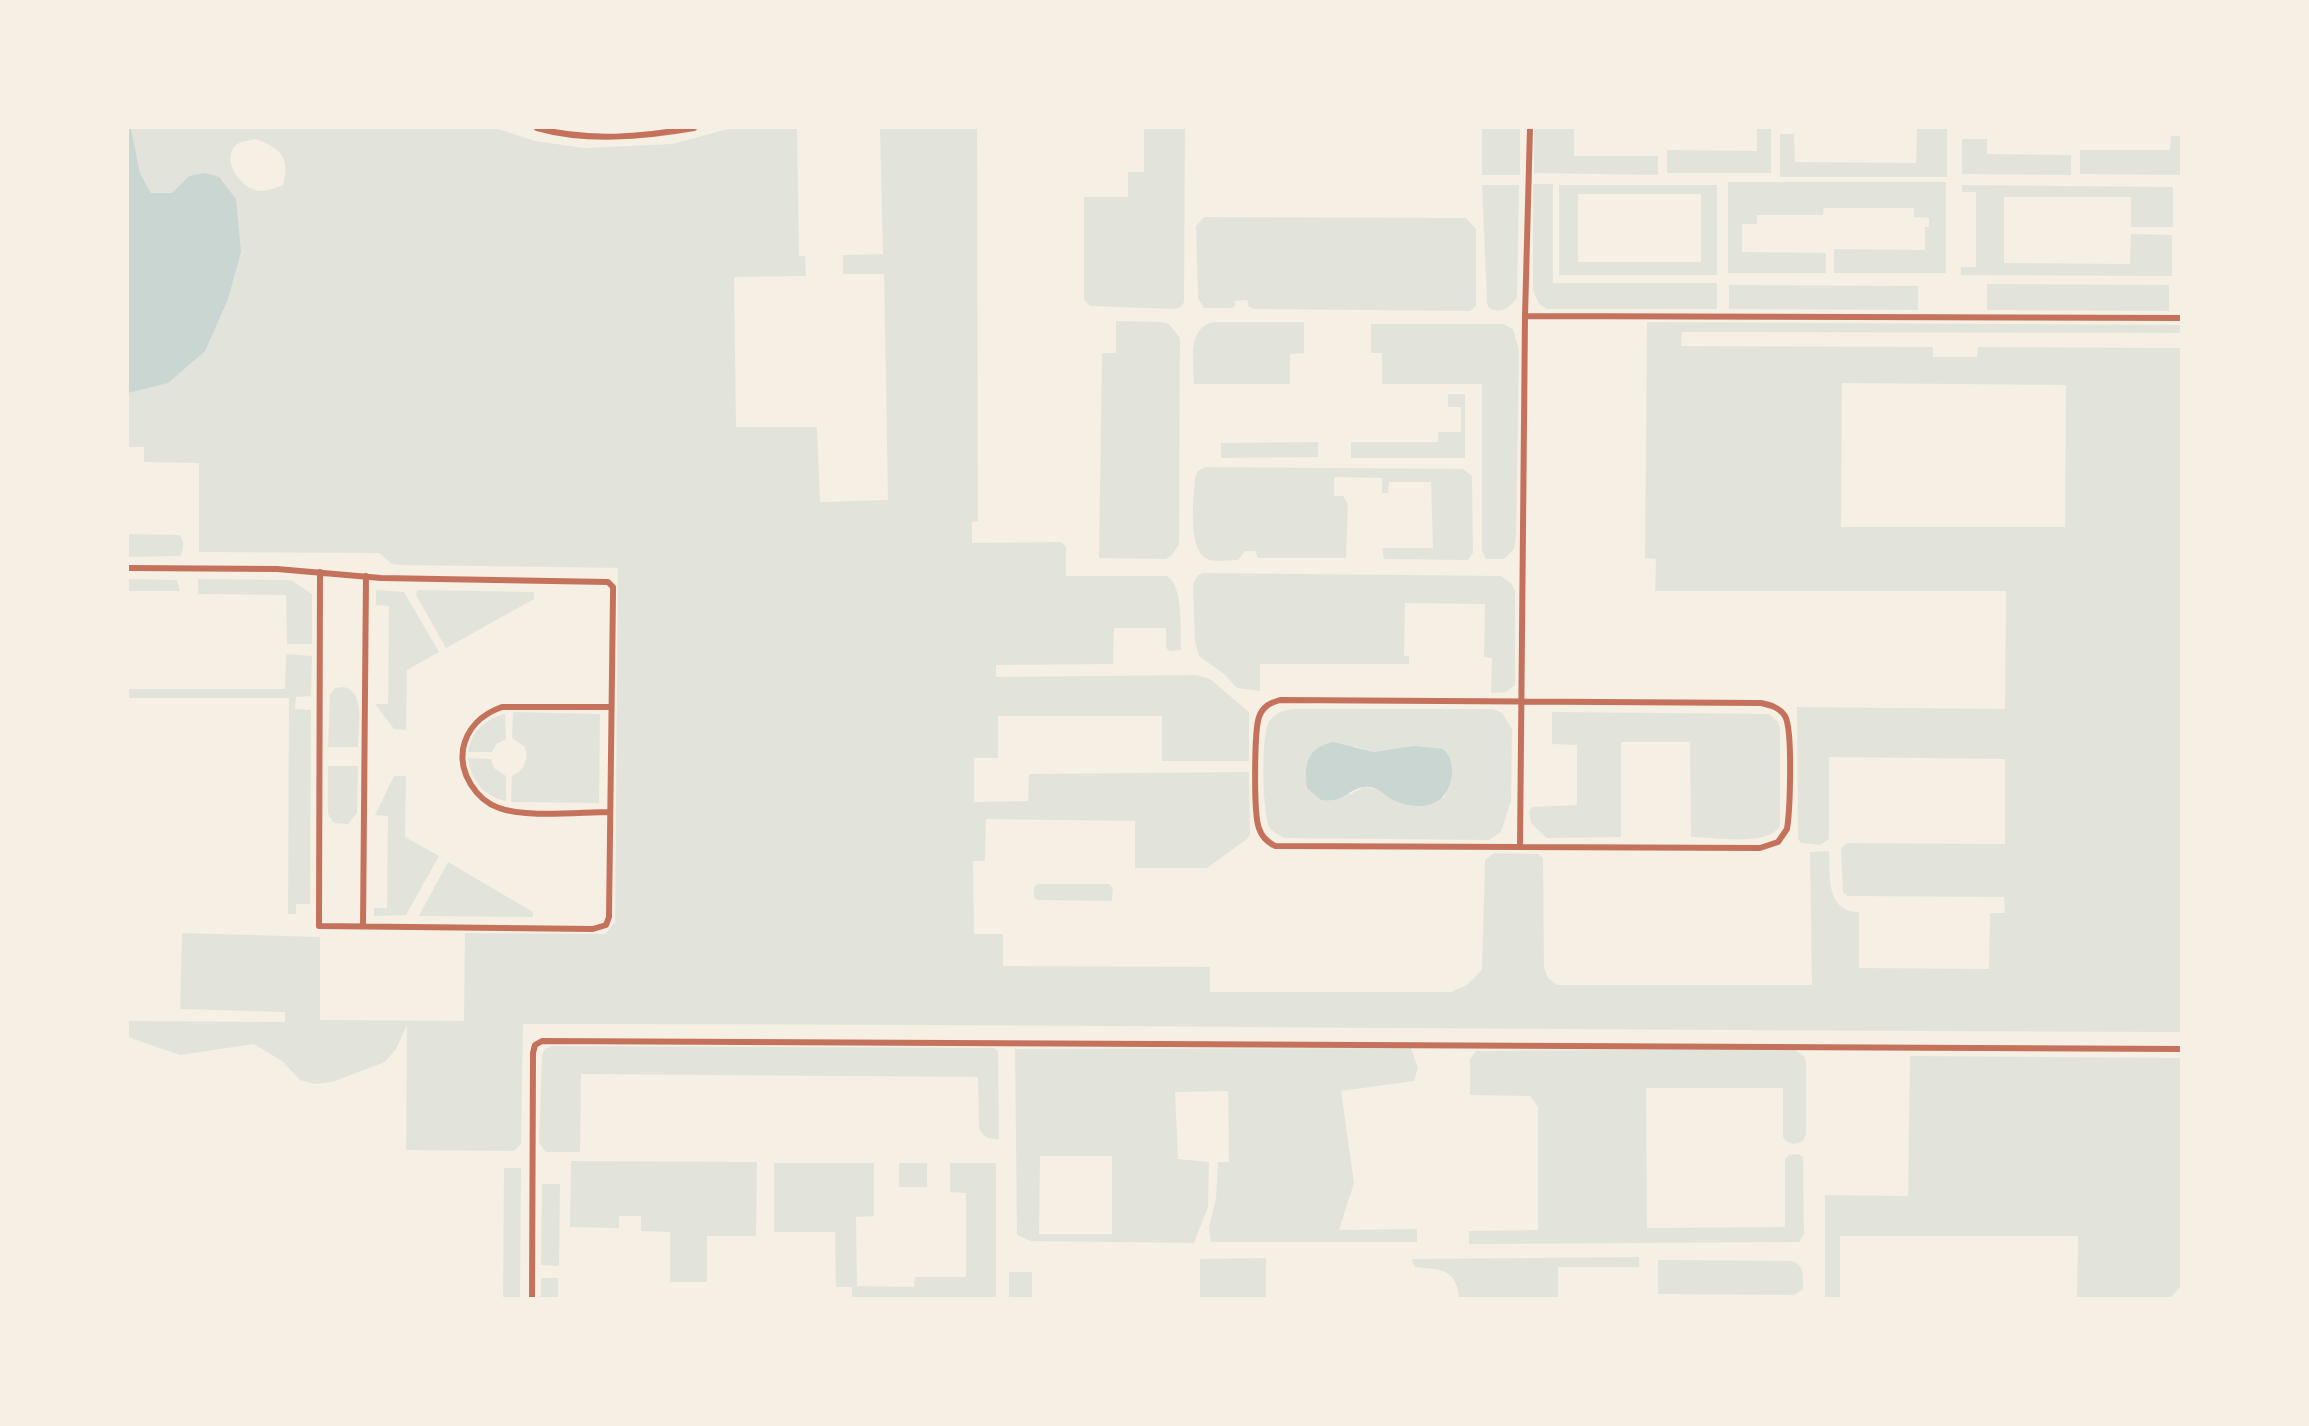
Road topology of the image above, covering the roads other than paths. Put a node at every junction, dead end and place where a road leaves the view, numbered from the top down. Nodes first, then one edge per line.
1 (537, 128) edge
2 (694, 128) edge
3 (1530, 128) edge
4 (1525, 316) junction
5 (2181, 318) edge
6 (128, 568) edge
7 (320, 572) junction
8 (366, 576) junction
9 (1522, 702) junction
10 (610, 707) junction
11 (610, 812) junction
12 (1520, 846) junction
13 (363, 926) junction
14 (2181, 1049) edge
15 (532, 1299) edge

1 - 2 street
3 - 4 street
4 - 5 street
4 - 9 street
6 - 7 street
7 - 8 street
7 - 13 street
8 - 10 street
8 - 13 street
9 - 12 street
9 - 12 street
9 - 12 street
10 - 11 street
10 - 11 street
11 - 13 street
14 - 15 street

